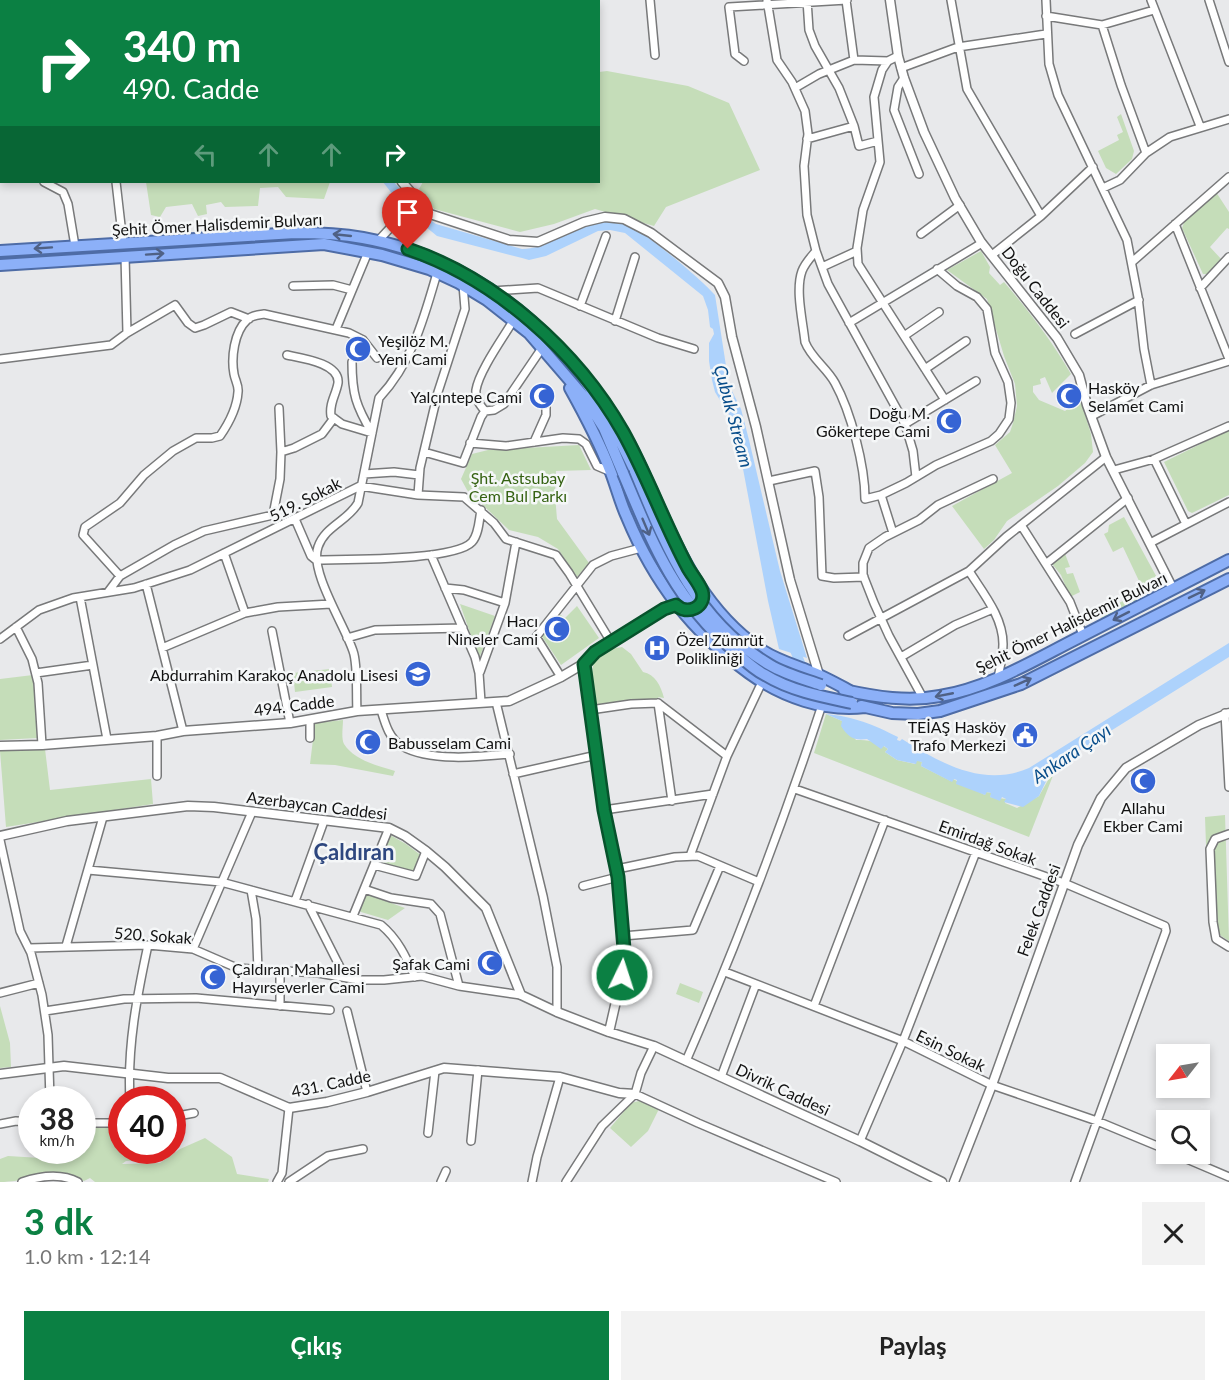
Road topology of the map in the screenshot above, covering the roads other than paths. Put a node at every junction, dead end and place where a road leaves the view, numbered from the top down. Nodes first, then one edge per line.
1 (650, 0) edge
2 (846, 0) edge
3 (890, 0) edge
4 (951, 0) edge
5 (1046, 0) edge
6 (1151, 0) edge
7 (1209, 0) edge
8 (807, 1) edge
9 (767, 2) edge
10 (728, 4) edge
11 (1154, 9) junction
12 (1046, 16) junction
13 (1102, 24) junction
14 (1046, 34) junction
15 (1229, 39) edge
16 (1221, 42) junction
17 (958, 47) junction
18 (656, 55) dead end
19 (898, 56) junction
20 (854, 60) junction
21 (888, 61) junction
22 (744, 62) dead end
23 (1229, 62) edge
24 (902, 68) junction
25 (830, 71) junction
26 (904, 78) junction
27 (795, 88) junction
28 (1229, 119) edge
29 (854, 126) junction
30 (1200, 126) junction
31 (807, 139) junction
32 (878, 141) junction
33 (1146, 153) junction
34 (1093, 167) junction
35 (919, 174) dead end
36 (1229, 177) edge
37 (46, 183) edge
38 (116, 183) edge
39 (403, 183) edge
40 (1103, 188) junction
41 (414, 202) junction
42 (960, 205) junction
43 (1041, 216) junction
44 (1175, 224) junction
45 (921, 234) dead end
46 (606, 236) dead end
47 (378, 241) junction
48 (123, 243) junction
49 (982, 243) junction
50 (75, 246) junction
51 (1, 250) edge
52 (816, 251) junction
53 (857, 251) junction
54 (368, 252) junction
55 (992, 255) junction
56 (125, 256) junction
57 (635, 257) dead end
58 (1229, 257) edge
59 (1132, 262) junction
60 (0, 265) edge
61 (822, 267) junction
62 (937, 269) junction
63 (437, 273) junction
64 (463, 285) junction
65 (293, 286) dead end
66 (1200, 288) junction
67 (352, 290) junction
68 (492, 291) junction
69 (1139, 300) junction
70 (882, 302) junction
71 (580, 306) junction
72 (939, 312) dead end
73 (249, 319) junction
74 (513, 321) junction
75 (615, 321) junction
76 (849, 323) junction
77 (336, 329) junction
78 (128, 333) junction
79 (1076, 334) dead end
80 (904, 336) junction
81 (966, 341) dead end
82 (542, 348) junction
83 (694, 349) dead end
84 (287, 355) dead end
85 (376, 358) dead end
86 (0, 359) edge
87 (1229, 360) edge
88 (352, 362) dead end
89 (556, 364) junction
90 (574, 365) junction
91 (925, 369) junction
92 (976, 381) dead end
93 (1151, 385) junction
94 (945, 400) junction
95 (546, 406) dead end
96 (279, 408) dead end
97 (485, 411) junction
98 (1092, 416) junction
99 (334, 418) junction
100 (905, 424) junction
101 (1229, 426) edge
102 (372, 433) junction
103 (534, 442) junction
104 (470, 443) junction
105 (281, 452) junction
106 (424, 452) junction
107 (1106, 457) junction
108 (1154, 459) junction
109 (1114, 470) junction
110 (611, 472) junction
111 (629, 472) junction
112 (364, 474) junction
113 (419, 475) junction
114 (916, 477) junction
115 (993, 479) dead end
116 (768, 480) junction
117 (360, 486) junction
118 (418, 495) junction
119 (881, 495) junction
120 (1128, 498) junction
121 (1229, 502) edge
122 (481, 510) junction
123 (295, 519) junction
124 (1186, 524) junction
125 (1021, 525) junction
126 (893, 533) junction
127 (516, 542) junction
128 (1150, 543) junction
129 (641, 548) junction
130 (224, 553) junction
131 (431, 555) junction
132 (682, 556) junction
133 (316, 560) junction
134 (1229, 560) edge
135 (1047, 563) junction
136 (655, 571) junction
137 (969, 571) junction
138 (120, 576) junction
139 (864, 577) junction
140 (1229, 579) edge
141 (146, 584) junction
142 (577, 585) junction
143 (699, 586) junction
144 (445, 588) junction
145 (1173, 589) junction
146 (108, 592) junction
147 (80, 597) junction
148 (505, 603) junction
149 (331, 604) junction
150 (676, 605) junction
151 (993, 609) junction
152 (718, 610) junction
153 (245, 613) junction
154 (881, 618) junction
155 (16, 627) junction
156 (695, 627) junction
157 (463, 628) junction
158 (272, 631) dead end
159 (1083, 635) junction
160 (848, 636) dead end
161 (347, 638) junction
162 (0, 639) edge
163 (611, 642) junction
164 (162, 648) junction
165 (901, 657) junction
166 (93, 664) junction
167 (584, 664) junction
168 (36, 673) junction
169 (479, 673) junction
170 (561, 677) junction
171 (817, 677) junction
172 (998, 678) junction
173 (762, 682) junction
174 (923, 698) junction
175 (481, 702) junction
176 (496, 702) junction
177 (658, 703) junction
178 (824, 705) junction
179 (852, 706) junction
180 (381, 710) junction
181 (590, 710) junction
182 (357, 711) junction
183 (1227, 713) edge
184 (310, 720) junction
185 (291, 723) junction
186 (183, 731) junction
187 (157, 736) junction
188 (309, 738) dead end
189 (107, 739) junction
190 (42, 745) junction
191 (0, 746) edge
192 (510, 754) junction
193 (597, 755) junction
194 (727, 756) junction
195 (513, 774) junction
196 (157, 776) dead end
197 (1229, 787) edge
198 (795, 789) junction
199 (713, 794) junction
200 (672, 801) junction
201 (604, 810) junction
202 (252, 812) junction
203 (103, 817) junction
204 (885, 820) junction
205 (324, 821) junction
206 (389, 828) junction
207 (1229, 834) edge
208 (0, 838) edge
209 (426, 851) junction
210 (976, 852) junction
211 (690, 856) junction
212 (374, 865) junction
213 (720, 866) junction
214 (88, 870) junction
215 (617, 873) junction
216 (221, 882) junction
217 (759, 882) junction
218 (1064, 883) junction
219 (583, 886) dead end
220 (364, 889) junction
221 (251, 890) junction
222 (295, 901) junction
223 (308, 904) junction
224 (353, 916) junction
225 (623, 936) junction
226 (148, 945) junction
227 (66, 946) junction
228 (29, 948) junction
229 (193, 948) junction
230 (1229, 948) edge
231 (258, 970) junction
232 (280, 971) junction
233 (725, 972) junction
234 (345, 977) junction
235 (415, 977) junction
236 (39, 983) junction
237 (756, 984) junction
238 (459, 986) junction
239 (0, 993) edge
240 (521, 994) junction
241 (136, 999) junction
242 (280, 1006) junction
243 (814, 1006) junction
244 (330, 1010) dead end
245 (45, 1011) junction
246 (347, 1011) dead end
247 (557, 1012) junction
248 (609, 1032) junction
249 (903, 1041) junction
250 (654, 1046) junction
251 (686, 1061) junction
252 (50, 1066) junction
253 (478, 1070) junction
254 (435, 1071) junction
255 (0, 1074) edge
256 (129, 1075) junction
257 (560, 1077) junction
258 (721, 1077) junction
259 (992, 1084) junction
260 (50, 1086) edge
261 (129, 1086) edge
262 (367, 1092) junction
263 (635, 1094) junction
264 (289, 1108) junction
265 (194, 1113) dead end
266 (186, 1114) edge
267 (18, 1121) edge
268 (1097, 1121) junction
269 (0, 1124) edge
270 (428, 1133) dead end
271 (471, 1141) dead end
272 (860, 1141) junction
273 (1156, 1145) edge
274 (363, 1149) dead end
275 (1198, 1164) edge
276 (446, 1172) dead end
277 (1229, 1177) edge
278 (22, 1182) edge
279 (78, 1182) edge
280 (277, 1182) edge
281 (289, 1182) edge
282 (441, 1182) edge
283 (532, 1182) edge
284 (566, 1182) edge
285 (836, 1182) edge
286 (942, 1182) edge
287 (954, 1182) edge
288 (1075, 1182) edge

1 - 18 street
2 - 8 street
2 - 20 street
3 - 19 street, Doğu Caddesi
4 - 17 street
5 - 12 street
6 - 11 street
7 - 16 street
8 - 9 street
8 - 25 street
9 - 10 street
9 - 27 street
10 - 22 street
11 - 13 street
11 - 30 street
12 - 13 street
12 - 14 street
13 - 33 street
14 - 17 street
14 - 34 street
15 - 16 street
16 - 23 street
17 - 24 street
17 - 43 street
19 - 21 street
19 - 24 street, Doğu Caddesi
20 - 21 street
20 - 25 street
21 - 32 street
24 - 26 street, Doğu Caddesi
25 - 27 street
25 - 29 street
26 - 35 street
26 - 42 street, Doğu Caddesi
27 - 31 street
28 - 30 street
29 - 31 street
29 - 32 street
30 - 33 street
31 - 52 street
32 - 53 street
33 - 40 street
34 - 40 street
34 - 43 street
36 - 44 street
37 - 50 street
38 - 48 street
39 - 41 street
40 - 59 street
41 - 47 street
41 - 116 street
42 - 45 street
42 - 49 street, Doğu Caddesi
43 - 55 street
44 - 59 street
44 - 66 street
46 - 71 street
47 -> 48 highway, Şehit Ömer Halisdemir Bulvarı
47 - 68 highway, Şehit Ömer Halisdemir Bulvarı
48 - 50 highway, Şehit Ömer Halisdemir Bulvarı
49 - 55 street, Doğu Caddesi
49 - 62 street
50 -> 51 highway, Şehit Ömer Halisdemir Bulvarı
52 - 61 street
52 - 119 street
53 - 61 street
53 - 70 street
56 -> 54 highway, Şehit Ömer Halisdemir Bulvarı
54 - 63 highway, Şehit Ömer Halisdemir Bulvarı
54 - 67 street
55 - 98 street, Doğu Caddesi
56 - 60 highway, Şehit Ömer Halisdemir Bulvarı
56 - 78 street
57 - 75 street
58 - 66 street
59 - 69 street
61 - 76 street
62 - 70 street
62 - 114 street
63 - 64 highway, Şehit Ömer Halisdemir Bulvarı
63 - 102 street
64 - 74 highway, Şehit Ömer Halisdemir Bulvarı
64 - 106 street
65 - 67 street
66 - 87 street
67 - 77 street
68 - 71 street
68 - 90 highway, Şehit Ömer Halisdemir Bulvarı
69 - 79 street
69 - 93 street
70 - 76 street
70 - 80 street
71 - 75 street
72 - 80 street
73 - 77 street
73 - 78 street
73 - 138 street
74 - 82 highway, Şehit Ömer Halisdemir Bulvarı
74 - 97 street
75 - 83 street
76 - 100 street
77 - 85 street
78 - 86 street
80 - 91 street
81 - 91 street
82 - 89 highway, Şehit Ömer Halisdemir Bulvarı
82 - 97 street
84 - 99 street
87 - 93 street
88 - 102 street
89 - 110 highway, Şehit Ömer Halisdemir Bulvarı
89 - 111 highway, Şehit Ömer Halisdemir Bulvarı
90 - 111 highway, Şehit Ömer Halisdemir Bulvarı
90 - 132 highway, Şehit Ömer Halisdemir Bulvarı
91 - 94 street
92 - 94 street
93 - 98 street
94 - 100 street
95 - 103 street
96 - 105 street
97 - 104 street
98 - 107 street, Doğu Caddesi
99 - 102 street
99 - 105 street
100 - 114 street
101 - 108 street
102 - 112 street
103 - 104 street
103 - 110 street
104 - 106 street
105 - 138 street
106 - 113 street
107 - 109 street, Doğu Caddesi
107 - 125 street
108 - 109 street
108 - 124 street
109 - 120 street, Doğu Caddesi
110 - 129 highway, Şehit Ömer Halisdemir Bulvarı
111 - 171 highway, bridge
111 -> 179 highway, Şehit Ömer Halisdemir Bulvarı, bridge
112 - 113 street
112 - 117 street
113 - 118 street
114 - 119 street
115 - 126 street
116 - 139 street
116 - 171 street
117 - 118 street, 519. Sokak
117 - 123 street, 519. Sokak
117 - 133 street
118 - 122 street, 519. Sokak
119 - 126 street
120 - 128 street, Doğu Caddesi
120 - 135 street
121 - 124 street
122 - 127 street, 519. Sokak
122 - 131 street
123 - 130 street, 519. Sokak
123 - 133 street
124 - 128 street
125 - 135 street
125 - 137 street
126 - 139 street
127 - 142 street, 519. Sokak
127 - 148 street
128 - 145 street, Doğu Caddesi
129 - 136 highway, Şehit Ömer Halisdemir Bulvarı
129 - 142 street
130 - 141 street, 519. Sokak
130 - 153 street
131 - 133 street
131 - 144 street
132 - 136 highway
132 - 143 highway, Şehit Ömer Halisdemir Bulvarı
133 - 149 street
134 - 145 highway, Şehit Ömer Halisdemir Bulvarı
135 - 159 street
136 - 150 highway, Şehit Ömer Halisdemir Bulvarı
137 - 151 street
137 - 154 street
138 - 146 street
139 - 154 street
179 -> 140 highway, Şehit Ömer Halisdemir Bulvarı
141 - 146 street, 519. Sokak
141 - 164 street
142 - 163 street, 519. Sokak
142 - 170 street
143 - 150 highway
143 - 150 highway
143 - 152 highway, Şehit Ömer Halisdemir Bulvarı
144 - 148 street
144 - 157 street
145 -> 159 highway, Şehit Ömer Halisdemir Bulvarı
146 - 147 street, 519. Sokak
147 - 155 street, 519. Sokak
147 - 166 street
148 - 169 street
149 - 153 street
149 - 161 street
150 - 156 highway, Şehit Ömer Halisdemir Bulvarı
150 - 163 street, 494. Cadde
151 - 165 street
151 - 172 street
152 - 156 highway
152 - 171 highway, Şehit Ömer Halisdemir Bulvarı
153 - 164 street
154 - 160 street
154 - 165 street
155 - 162 street, 519. Sokak
155 - 168 street
156 - 173 highway, Şehit Ömer Halisdemir Bulvarı
157 - 161 street
157 - 169 street
158 - 185 street
159 - 172 highway, Şehit Ömer Halisdemir Bulvarı
161 - 182 street
163 - 167 street, 494. Cadde
164 - 186 street
165 - 174 street
166 - 168 street
166 - 189 street
167 - 170 street, 494. Cadde
167 - 181 street
168 - 190 street
169 - 175 street
170 - 176 street, 494. Cadde
171 - 174 highway, Şehit Ömer Halisdemir Bulvarı
172 -> 174 highway, Şehit Ömer Halisdemir Bulvarı
173 - 178 highway, Şehit Ömer Halisdemir Bulvarı
173 - 194 street
175 - 176 street, 494. Cadde
175 - 180 street, 494. Cadde
176 - 192 street
177 - 181 street
177 - 194 street
177 - 200 street
178 - 179 highway, Şehit Ömer Halisdemir Bulvarı
178 - 198 street
180 - 182 street, 494. Cadde
180 - 192 street
181 - 193 street
182 - 184 street, 494. Cadde
183 - 197 street
183 - 218 street, Felek Caddesi
184 - 185 street, 494. Cadde
184 - 188 street
185 - 186 street, 494. Cadde
186 - 187 street, 494. Cadde
187 - 189 street, 494. Cadde
187 - 196 street
189 - 190 street, 494. Cadde
190 - 191 street, 494. Cadde
192 - 195 street
193 - 195 street
193 - 201 street
194 - 199 street
195 - 247 street
198 - 204 street, Emirdağ Sokak
198 - 217 street
199 - 200 street
199 - 211 street
200 - 201 street
201 - 215 street
202 - 203 street, Azerbaycan Caddesi
202 - 205 street, Azerbaycan Caddesi
202 - 216 street
203 - 208 street, Azerbaycan Caddesi
203 - 214 street
204 - 210 street, Emirdağ Sokak
204 - 243 street
205 - 206 street, Azerbaycan Caddesi
205 - 222 street
206 - 209 street, Azerbaycan Caddesi
206 - 212 street
207 - 230 street
208 - 228 street
209 - 212 street
209 - 240 street, Azerbaycan Caddesi
210 - 218 street, Emirdağ Sokak
210 - 249 street
211 - 213 street
211 - 215 street
212 - 220 street
213 - 217 street
213 - 225 street
214 - 216 street
214 - 227 street
215 - 219 street
215 - 225 street
216 - 221 street
216 - 229 street
217 - 233 street
218 - 259 street, Felek Caddesi
218 - 268 street, Emirdağ Sokak
220 - 224 street
220 - 238 street
221 - 222 street
221 - 231 street
222 - 223 street
223 - 224 street
223 - 234 street
224 - 235 street
225 - 248 street
226 - 227 street, 520. Sokak
226 - 229 street, 520. Sokak
226 - 241 street
227 - 228 street, 520. Sokak
228 - 236 street
229 - 231 street, 520. Sokak
231 - 232 street, 520. Sokak
232 - 234 street, 520. Sokak
232 - 242 street
233 - 237 street, Esin Sokak
233 - 251 street
234 - 235 street, 520. Sokak
235 - 238 street, 520. Sokak
236 - 239 street
236 - 245 street
237 - 243 street, Esin Sokak
237 - 258 street
238 - 240 street, 520. Sokak
240 - 247 street
241 - 242 street
241 - 245 street
241 - 256 street
242 - 244 street
243 - 249 street, Esin Sokak
245 - 252 street
246 - 262 street
247 - 248 street
248 - 250 street, Divrik Caddesi
249 - 259 street, Esin Sokak
249 - 272 street
250 - 251 street, Divrik Caddesi
250 - 263 street
251 - 258 street, Divrik Caddesi
252 - 255 street, 431. Cadde
252 - 256 street, 431. Cadde
252 - 260 street
253 - 254 street, 431. Cadde
253 - 257 street, 431. Cadde
253 - 271 street
254 - 262 street, 431. Cadde
254 - 270 street
256 - 261 street
256 - 264 street, 431. Cadde
257 - 263 street, 431. Cadde
257 - 283 street
258 - 272 street, Divrik Caddesi
259 - 268 street, Esin Sokak
259 - 287 street, Felek Caddesi
262 - 264 street, 431. Cadde
263 - 284 street
263 - 285 street
264 - 280 street
265 - 266 street
267 - 269 street
268 - 273 street, Esin Sokak
268 - 288 street
272 - 286 street, Divrik Caddesi
274 - 281 street
275 - 277 street
276 - 282 street
278 - 279 street

